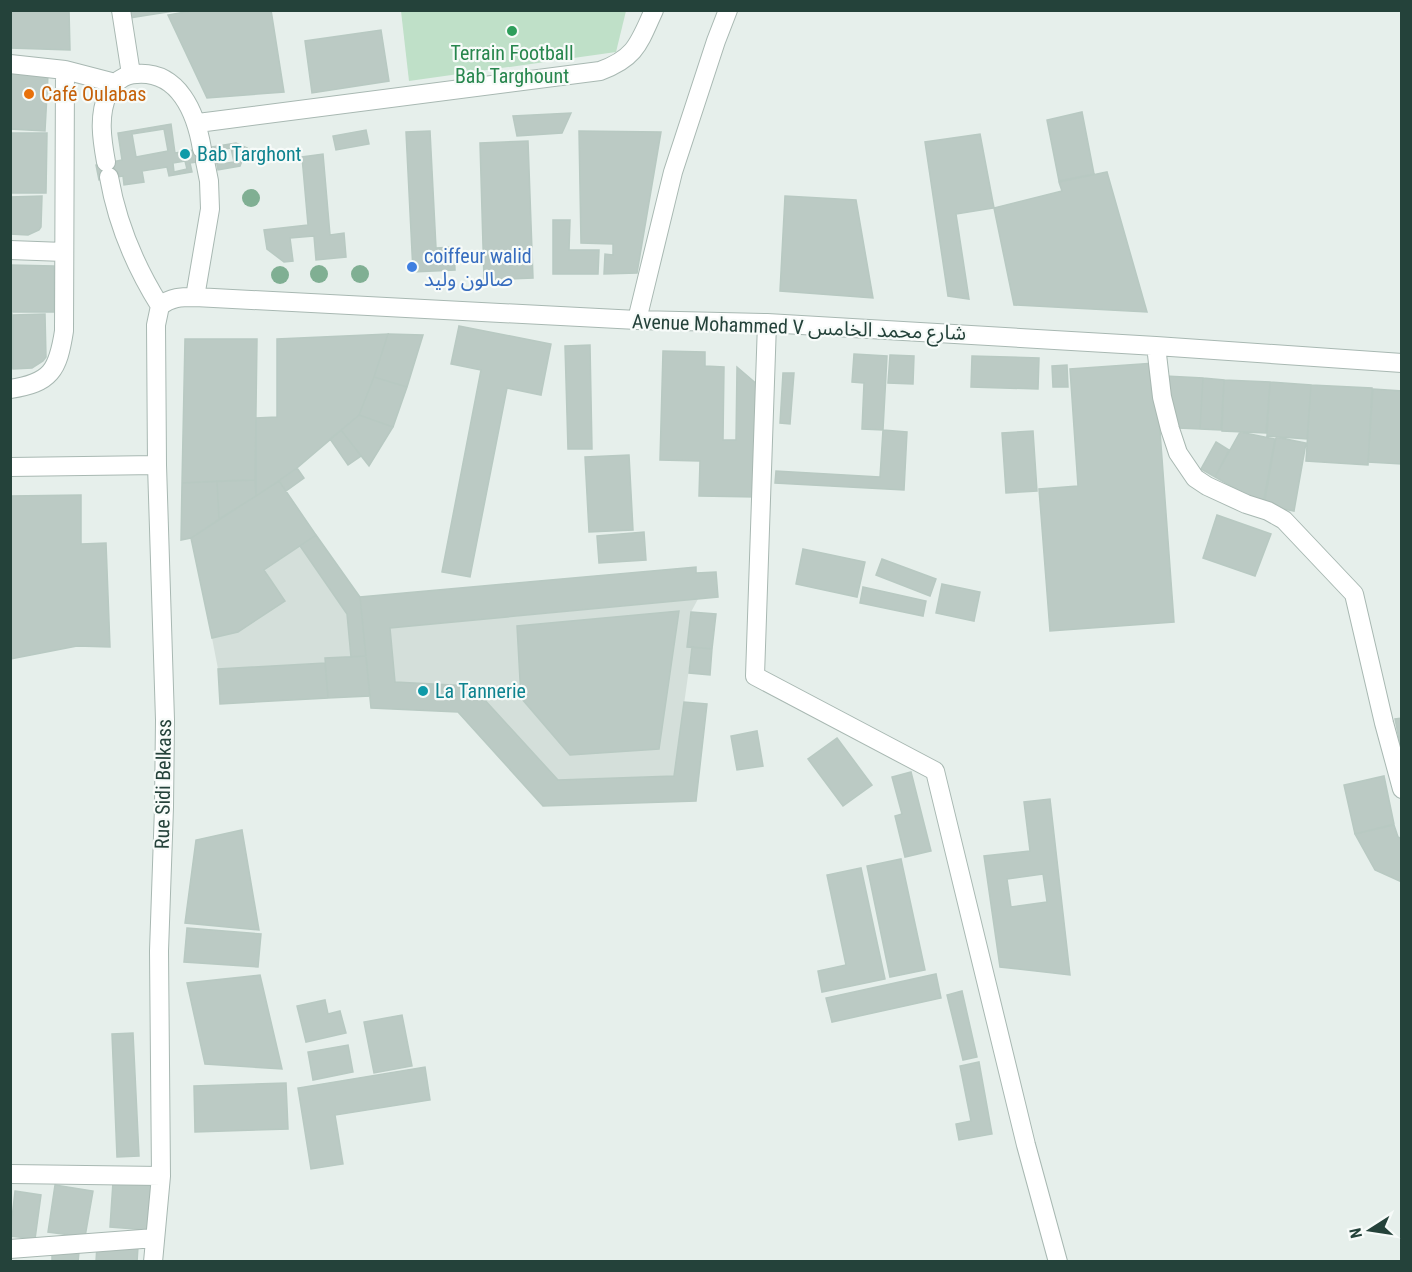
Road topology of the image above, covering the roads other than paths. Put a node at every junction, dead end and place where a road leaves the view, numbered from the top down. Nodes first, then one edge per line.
1 (121, 10) edge
2 (654, 10) edge
3 (728, 10) edge
4 (10, 63) edge
5 (65, 70) junction
6 (131, 74) junction
7 (115, 82) junction
8 (198, 123) junction
9 (10, 250) edge
10 (64, 252) junction
11 (195, 297) junction
12 (160, 306) junction
13 (637, 321) junction
14 (767, 323) junction
15 (1156, 346) junction
16 (1401, 363) edge
17 (10, 389) edge
18 (157, 465) junction
19 (10, 467) edge
20 (1401, 789) edge
21 (10, 1174) edge
22 (161, 1176) junction
23 (155, 1238) junction
24 (10, 1249) edge
25 (153, 1262) edge
26 (1058, 1262) edge

1 - 6 street
2 - 8 street
3 - 13 street
4 - 5 street
5 - 7 street
5 - 10 street
6 - 7 street
6 - 8 street
7 - 12 street
8 - 11 street
9 - 10 street
10 - 17 street
11 - 12 street, Avenue Mohammed V شارع محمد الخامس
11 - 13 street, Avenue Mohammed V شارع محمد الخامس
12 - 18 street, Rue Sidi Belkass
13 - 14 street, Avenue Mohammed V شارع محمد الخامس
14 - 15 street, Avenue Mohammed V شارع محمد الخامس
14 - 26 street
15 - 16 street, Avenue Mohammed V شارع محمد الخامس
15 - 20 street
18 - 19 street
18 - 22 street, Rue Sidi Belkass
21 - 22 street
22 - 23 street, Rue Sidi Belkass
23 - 24 street
23 - 25 street, Rue Sidi Belkass

